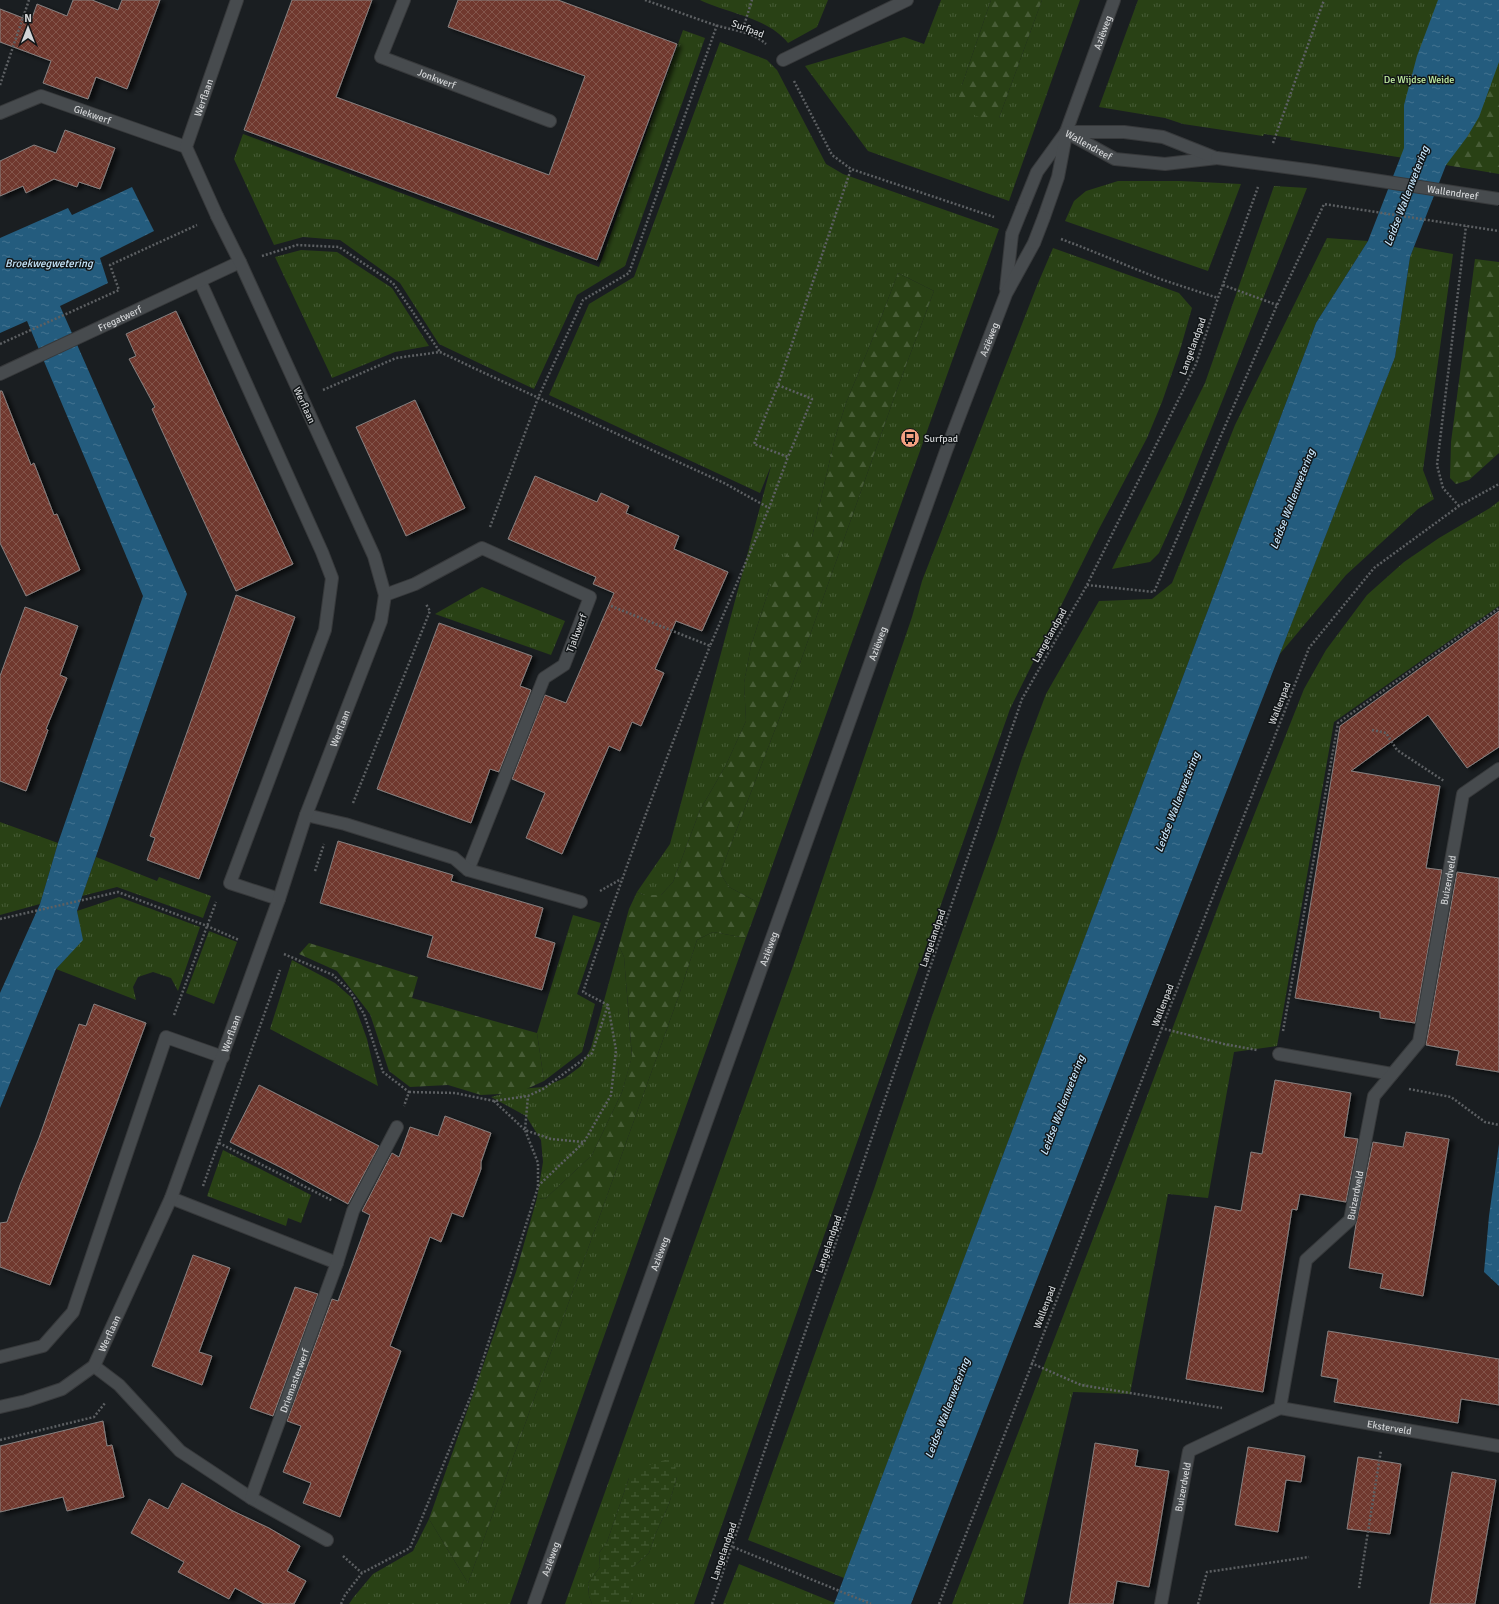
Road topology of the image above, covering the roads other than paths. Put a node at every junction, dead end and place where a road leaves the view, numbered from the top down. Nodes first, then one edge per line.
1 (237, 0) edge
2 (404, 0) edge
3 (907, 0) edge
4 (1114, 0) edge
5 (783, 60) road end
6 (0, 114) edge
7 (550, 122) dead end
8 (1066, 132) junction
9 (186, 147) junction
10 (1217, 158) junction
11 (1499, 199) edge
12 (240, 262) junction
13 (200, 281) junction
14 (1006, 294) junction
15 (0, 374) edge
16 (385, 595) junction
17 (1499, 768) edge
18 (306, 815) junction
19 (468, 870) junction
20 (279, 900) junction
21 (581, 902) dead end
22 (1279, 1054) road end
23 (223, 1056) junction
24 (1392, 1074) junction
25 (397, 1128) road end
26 (171, 1198) junction
27 (337, 1263) junction
28 (0, 1358) edge
29 (94, 1366) junction
30 (0, 1407) edge
31 (1280, 1408) junction
32 (1499, 1446) edge
33 (251, 1498) junction
34 (327, 1540) dead end
35 (534, 1604) edge
36 (1161, 1604) edge

1 - 9 street, Werflaan
2 - 7 street, Jonkwerf
3 - 5 street
4 - 8 street, Aziëweg
6 - 9 street, Giekwerf
8 - 10 street, Wallendreef
8 - 10 street, Wallendreef
8 - 14 street, Aziëweg, bridge
8 - 14 street, Aziëweg, bridge
9 - 12 street, Werflaan
10 - 11 street, Wallendreef, bridge
12 - 13 street, Fregatwerf
12 - 16 street, Werflaan
13 - 15 street, Fregatwerf
13 - 20 street
14 - 35 street, Aziëweg
16 - 18 street, Werflaan
16 - 19 street, Tjalkwerf
17 - 24 street, Buizerdveld
18 - 19 street
18 - 20 street, Werflaan
19 - 21 street
20 - 23 street, Werflaan
22 - 24 street
23 - 26 street, Werflaan
23 - 28 street
24 - 31 street, Buizerdveld
25 - 27 street, Driemasterwerf
26 - 27 street
26 - 29 street, Werflaan
27 - 33 street, Driemasterwerf
29 - 30 street, Werflaan
29 - 33 street
31 - 32 street, Eksterveld
31 - 36 street, Buizerdveld
33 - 34 street

